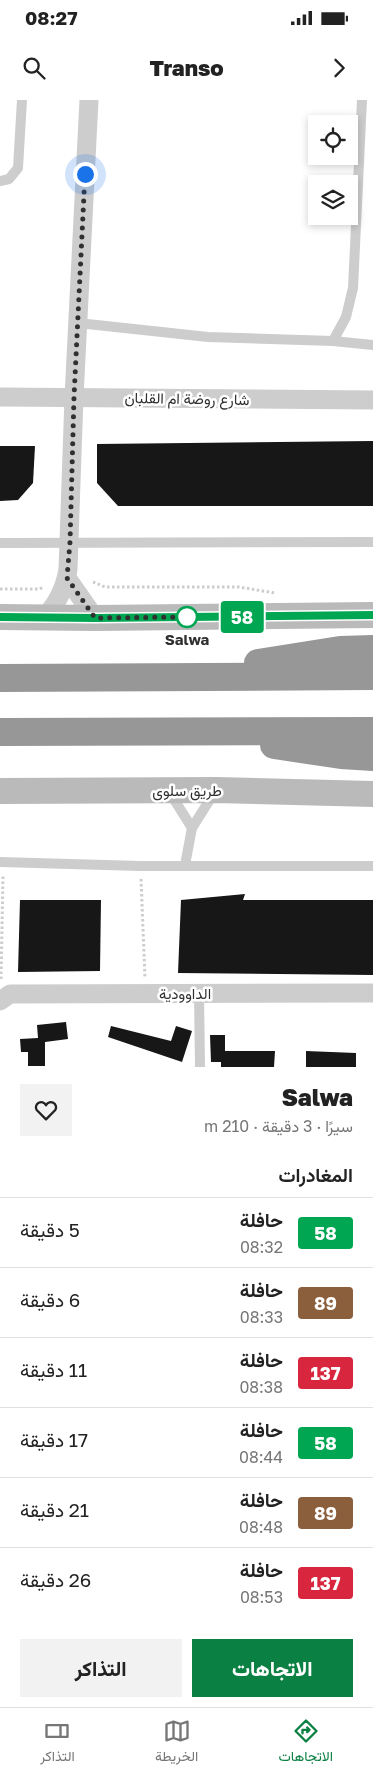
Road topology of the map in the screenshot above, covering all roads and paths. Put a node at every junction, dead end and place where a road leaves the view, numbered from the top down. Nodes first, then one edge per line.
1 (22, 100) edge
2 (89, 100) edge
3 (362, 100) edge
4 (0, 181) edge
5 (78, 323) junction
6 (333, 341) junction
7 (373, 345) edge
8 (0, 397) edge
9 (74, 397) junction
10 (373, 400) edge
11 (70, 542) junction
12 (373, 542) edge
13 (0, 543) edge
14 (67, 574) junction
15 (46, 585) dead end
16 (0, 589) edge
17 (277, 593) dead end
18 (373, 615) edge
19 (4, 618) edge
20 (44, 618) junction
21 (95, 618) junction
22 (373, 649) edge
23 (178, 676) junction
24 (373, 676) edge
25 (0, 678) edge
26 (171, 731) junction
27 (373, 731) edge
28 (0, 732) edge
29 (373, 757) edge
30 (168, 790) junction
31 (216, 790) junction
32 (0, 791) edge
33 (373, 794) edge
34 (192, 828) junction
35 (1, 862) edge
36 (185, 865) junction
37 (140, 866) junction
38 (373, 866) edge
39 (146, 993) junction
40 (199, 993) junction
41 (373, 994) edge
42 (0, 1000) edge
43 (200, 1067) edge

1 - 4 lane
2 - 5 street
3 - 6 lane
5 - 6 lane
5 - 9 street
6 - 7 lane
8 - 9 street, شارع روضة ام القلبان
9 - 10 street, شارع روضة ام القلبان
9 - 11 street
11 - 12 lane
11 - 13 lane
11 - 14 street
14 - 17 path
14 - 20 street
14 - 21 street
15 - 16 path
18 - 21 main road
19 - 20 main road
20 - 21 main road
22 - 23 highway
23 - 24 highway
23 - 25 highway
26 - 27 highway
26 - 28 highway
26 - 29 highway
30 - 31 main road, طريق سلوى
30 - 32 main road, طريق سلوى
30 - 34 lane
31 - 33 main road, طريق سلوى
31 - 34 lane
34 - 36 lane
35 - 37 lane
35 - 42 path
36 - 37 lane
36 - 38 lane
37 - 39 path
39 - 40 street, الداوودية
39 - 42 street, الداوودية
40 - 41 street, الداوودية
40 - 43 lane

